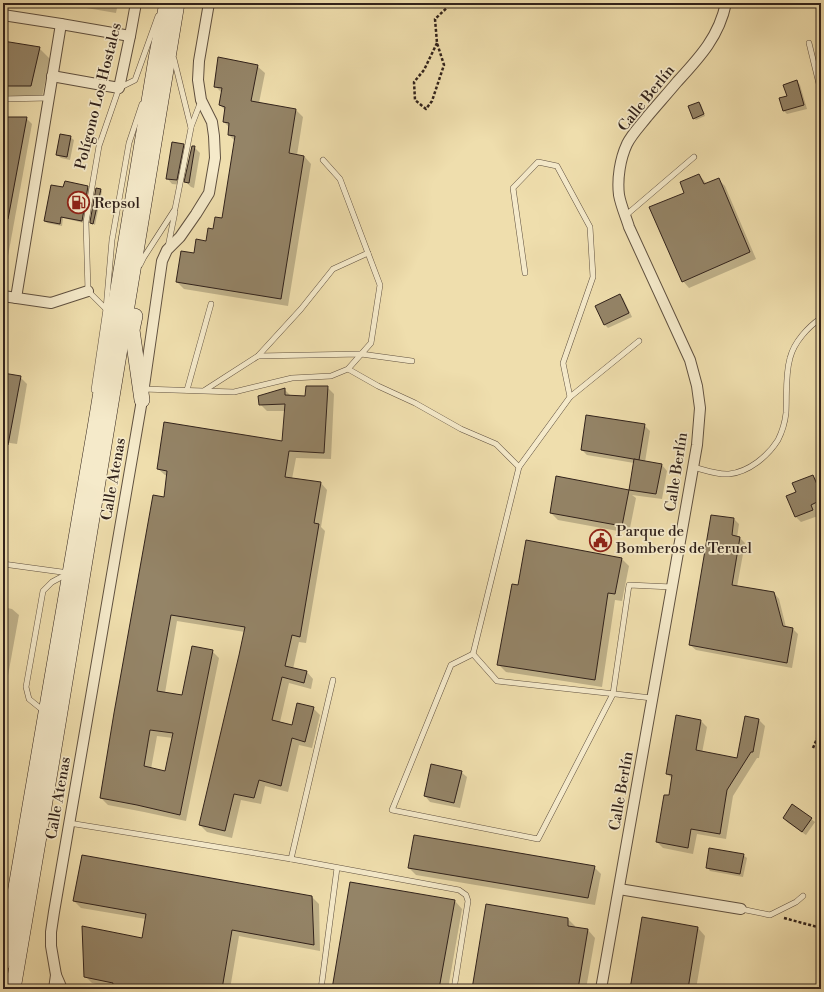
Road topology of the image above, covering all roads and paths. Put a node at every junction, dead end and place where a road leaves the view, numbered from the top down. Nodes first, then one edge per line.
1 (136, 3) edge
2 (177, 3) edge
3 (183, 3) edge
4 (209, 3) edge
5 (452, 3) edge
6 (726, 3) edge
7 (163, 7) edge
8 (3, 15) edge
9 (61, 24) junction
10 (130, 36) junction
11 (809, 43) dead end
12 (437, 44) junction
13 (174, 59) junction
14 (156, 60) junction
15 (52, 76) junction
16 (119, 88) junction
17 (821, 92) edge
18 (145, 94) dead end
19 (48, 98) junction
20 (3, 99) edge
21 (201, 100) junction
22 (143, 101) dead end
23 (191, 128) junction
24 (694, 158) dead end
25 (323, 160) dead end
26 (175, 209) junction
27 (625, 216) junction
28 (167, 250) junction
29 (368, 253) junction
30 (144, 257) junction
31 (525, 273) dead end
32 (131, 282) junction
33 (88, 290) junction
34 (3, 296) edge
35 (16, 298) junction
36 (211, 304) dead end
37 (106, 308) junction
38 (821, 318) edge
39 (639, 342) dead end
40 (361, 354) junction
41 (258, 356) junction
42 (412, 361) dead end
43 (348, 369) junction
44 (187, 390) junction
45 (204, 391) junction
46 (142, 395) junction
47 (570, 397) junction
48 (93, 398) dead end
49 (93, 406) dead end
50 (95, 428) junction
51 (519, 466) junction
52 (693, 467) junction
53 (3, 564) edge
54 (70, 573) junction
55 (672, 587) junction
56 (473, 654) junction
57 (333, 680) dead end
58 (613, 694) junction
59 (652, 698) junction
60 (46, 713) junction
61 (821, 730) edge
62 (814, 748) dead end
63 (69, 823) junction
64 (26, 827) junction
65 (291, 859) junction
66 (338, 868) junction
67 (618, 889) junction
68 (803, 896) dead end
69 (741, 909) joint
70 (770, 915) junction
71 (821, 928) edge
72 (3, 962) edge
73 (56, 976) junction
74 (14, 982) edge
75 (6, 989) edge
76 (23, 989) edge
77 (54, 989) edge
78 (62, 989) edge
79 (321, 989) edge
80 (454, 989) edge
81 (601, 989) edge

1 - 10 street, Polígono Los Hostales
2 - 32 main road
3 - 13 main road
4 - 21 street, Calle Atenas
5 - 12 path
6 - 27 street, Calle Berlín
7 - 14 main road
7 - 16 lane
8 - 9 street
9 - 10 street
9 - 15 street
10 - 16 street, Polígono Los Hostales
11 - 17 lane
12 - 12 path
13 - 23 lane
13 - 30 main road
14 - 18 lane
14 - 50 main road
15 - 16 street
15 - 19 street
16 - 33 lane, Polígono Los Hostales
19 - 20 lane
19 - 35 street
21 - 23 lane
21 - 28 street, Calle Atenas
22 - 37 lane
23 - 26 lane
24 - 27 lane
25 - 29 lane
26 - 28 lane
26 - 30 lane
27 - 52 street, Calle Berlín
28 - 46 street, Calle Atenas
29 - 40 lane
29 - 41 lane
30 - 32 lane
30 - 46 main road
31 - 47 lane
32 - 74 main road
33 - 35 street
33 - 37 lane
34 - 35 street
36 - 44 lane
37 - 48 lane
38 - 52 lane
39 - 47 lane
40 - 41 lane
40 - 42 lane
40 - 43 lane
41 - 45 lane
43 - 45 lane
43 - 51 lane
44 - 45 lane
44 - 46 lane
46 - 63 street, Calle Atenas
47 - 51 lane
49 - 50 lane
50 - 54 main road
51 - 56 lane
52 - 55 street, Calle Berlín
53 - 54 lane
54 - 60 main road
54 - 60 lane
55 - 58 lane
55 - 59 street, Calle Berlín
56 - 58 lane
56 - 58 lane
57 - 65 lane
58 - 59 lane
59 - 67 street, Calle Berlín
60 - 64 main road
61 - 62 path
63 - 65 lane
63 - 73 street, Calle Atenas
64 - 72 main road
64 - 75 main road
65 - 66 lane
66 - 79 lane
66 - 80 lane
67 - 69 street
67 - 81 street, Calle Berlín
68 - 70 lane
69 - 70 lane
70 - 71 path
73 - 77 street
73 - 78 street
74 - 76 main road

